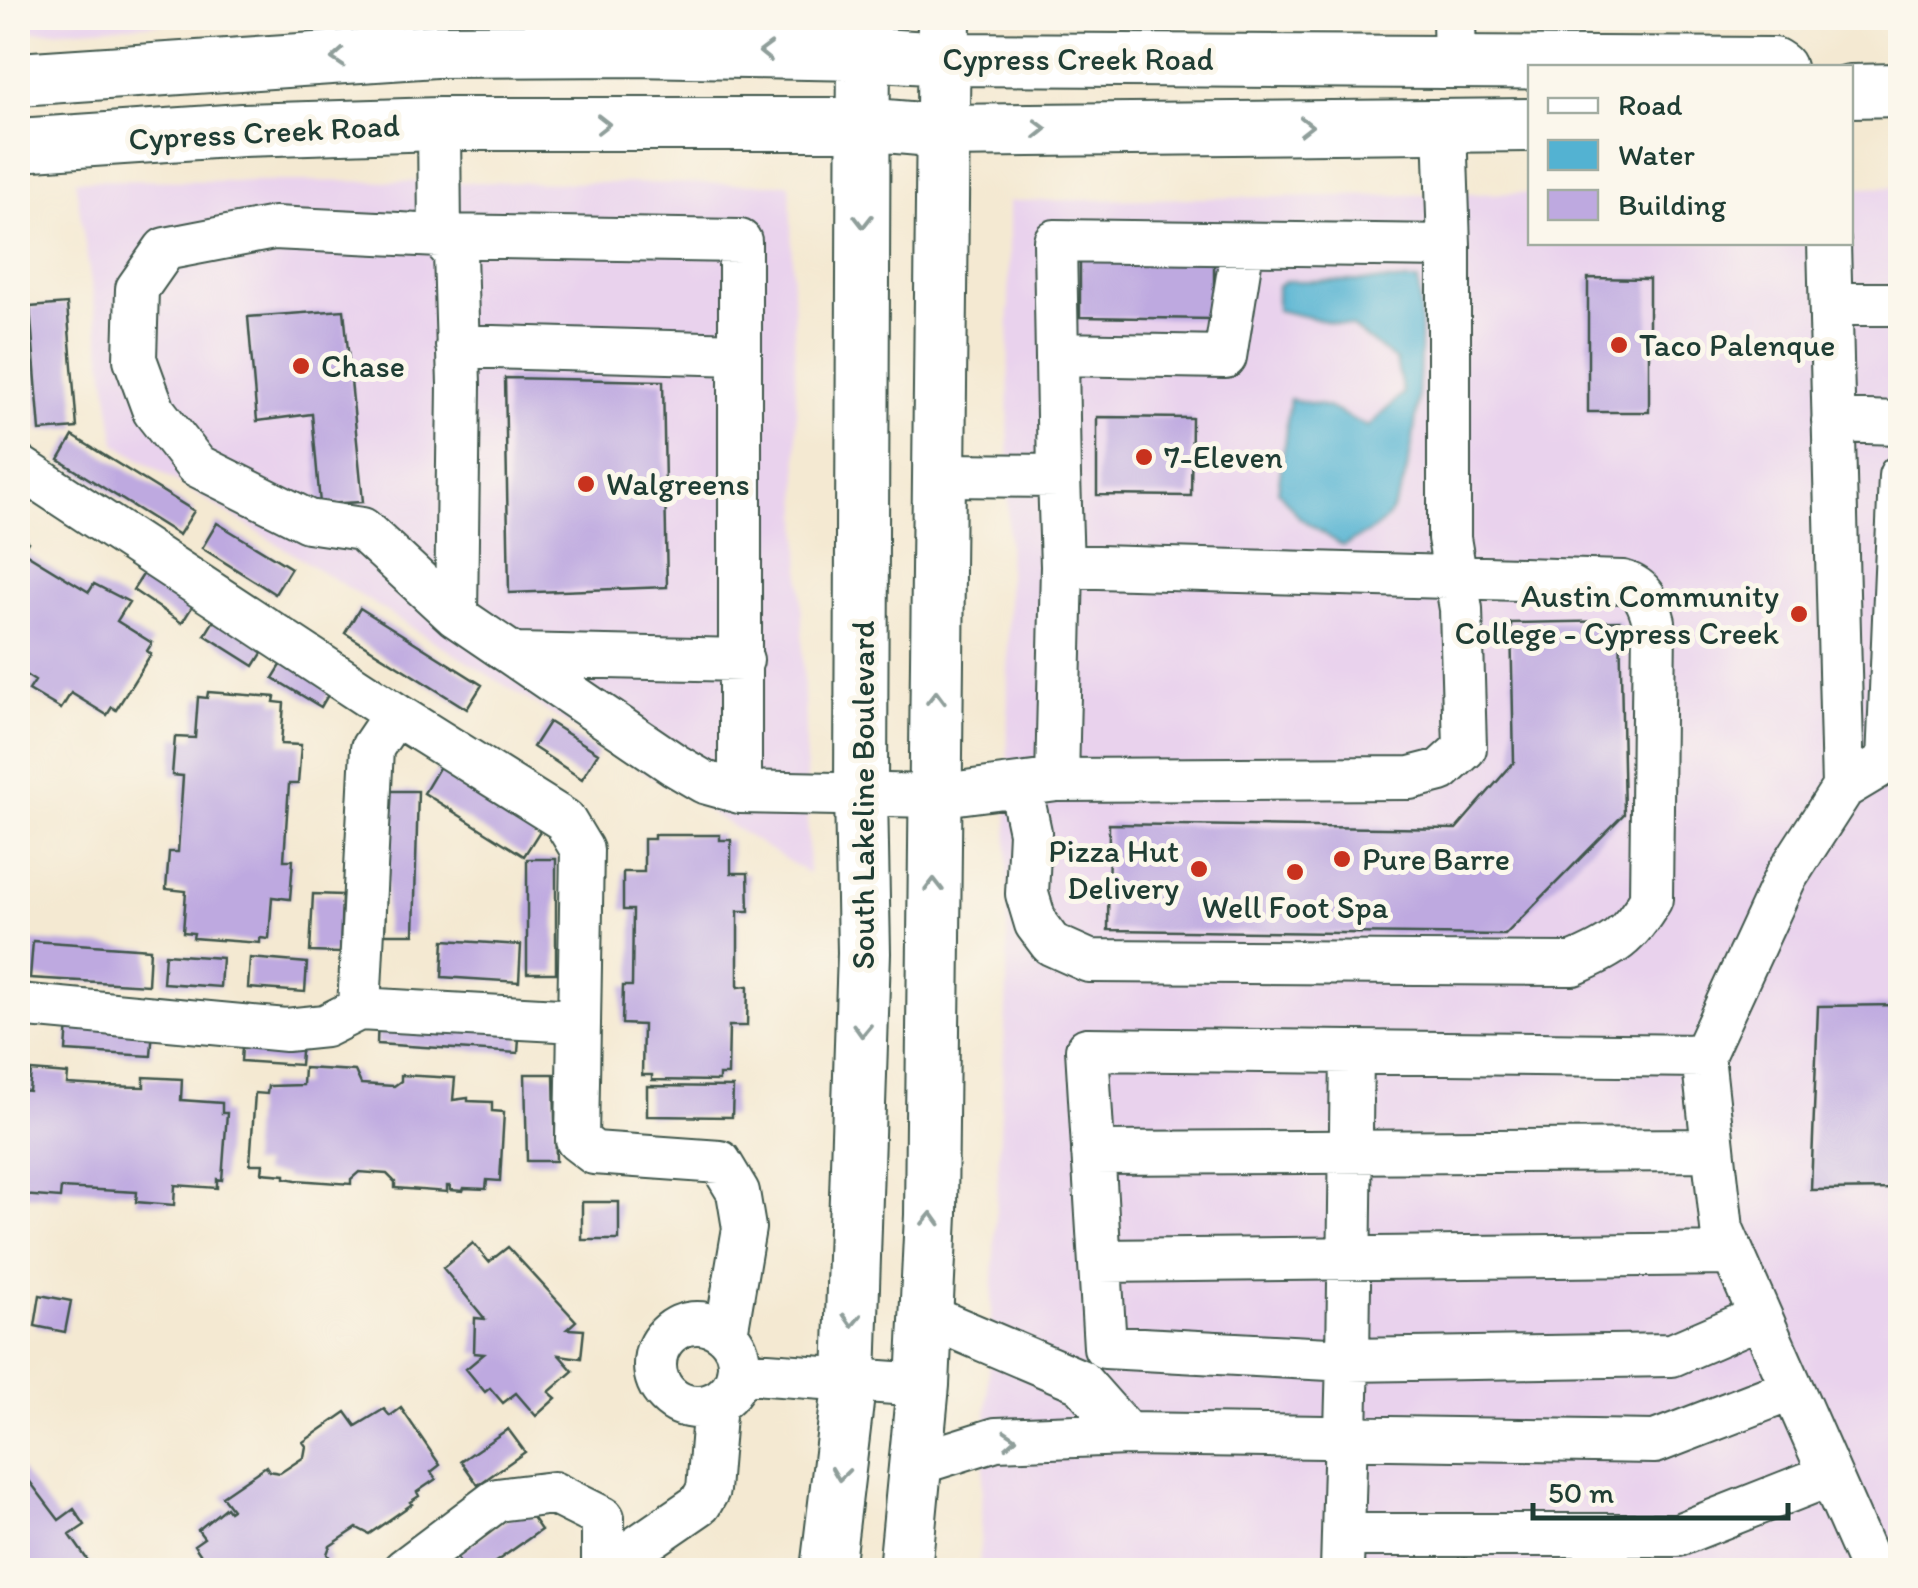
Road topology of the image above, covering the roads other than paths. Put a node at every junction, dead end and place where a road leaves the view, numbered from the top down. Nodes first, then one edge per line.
1 (435, 34) edge
2 (864, 36) edge
3 (944, 38) edge
4 (1442, 48) edge
5 (1612, 65) edge
6 (1698, 65) edge
7 (1774, 65) edge
8 (18, 79) edge
9 (1900, 90) edge
10 (1853, 91) edge
11 (1528, 100) edge
12 (439, 124) junction
13 (863, 124) junction
14 (1528, 125) edge
15 (1445, 126) junction
16 (308, 128) junction
17 (943, 130) junction
18 (18, 145) edge
19 (440, 236) junction
20 (1243, 244) junction
21 (1829, 245) edge
22 (1449, 246) junction
23 (1831, 304) junction
24 (1900, 304) edge
25 (457, 346) junction
26 (740, 354) junction
27 (1056, 354) junction
28 (1834, 421) junction
29 (1900, 423) edge
30 (18, 466) edge
31 (939, 475) junction
32 (1059, 476) junction
33 (1900, 476) edge
34 (1062, 566) junction
35 (1454, 578) junction
36 (456, 616) junction
37 (515, 654) junction
38 (742, 660) junction
39 (395, 714) junction
40 (1038, 782) junction
41 (1843, 788) junction
42 (740, 792) junction
43 (861, 792) junction
44 (934, 796) junction
45 (18, 1005) edge
46 (359, 1009) junction
47 (577, 1020) junction
48 (1352, 1052) junction
49 (1703, 1056) junction
50 (1713, 1150) junction
51 (1349, 1151) junction
52 (1093, 1153) junction
53 (1732, 1254) junction
54 (1347, 1258) junction
55 (1100, 1261) junction
56 (927, 1316) junction
57 (1760, 1317) junction
58 (1348, 1360) junction
59 (726, 1370) junction
60 (850, 1378) junction
61 (923, 1386) junction
62 (1792, 1389) junction
63 (1127, 1434) junction
64 (1346, 1436) junction
65 (916, 1464) junction
66 (1830, 1475) junction
67 (1343, 1553) edge
68 (1867, 1569) edge
69 (404, 1570) edge
70 (604, 1570) edge
71 (827, 1570) edge
72 (905, 1570) edge

2 -> 1 main road, Cypress Creek Road
1 -> 8 main road, Cypress Creek Road
1 - 16 main road
2 - 3 main road, Cypress Creek Road
2 - 13 main road, South Lakeline Boulevard
3 - 4 main road, Cypress Creek Road
3 - 17 main road
4 - 5 main road, Cypress Creek Road
6 - 7 main road, Cypress Creek Road
9 - 10 main road
11 - 15 main road
12 -> 13 main road, Cypress Creek Road
12 - 16 main road, Cypress Creek Road
12 - 19 lane
13 - 17 main road, Cypress Creek Road
13 -> 43 main road, South Lakeline Boulevard
14 - 15 main road, Cypress Creek Road
17 -> 15 main road, Cypress Creek Road
15 - 22 lane
16 - 18 main road, Cypress Creek Road
17 - 31 main road
19 - 25 lane
19 - 26 lane
19 - 36 lane
20 - 22 lane
20 - 27 lane
20 - 27 lane
21 - 23 lane
22 - 35 lane
23 - 24 lane
23 - 28 lane
25 - 26 lane
25 - 36 lane
26 - 38 lane
27 - 32 lane
28 - 29 lane
28 - 41 lane
30 - 39 lane
31 - 32 lane
44 -> 31 main road
32 - 34 lane
33 - 41 lane
34 - 35 lane
34 - 40 lane
35 - 40 lane
35 - 40 lane
36 - 37 lane
37 - 38 lane
37 - 42 lane
38 - 42 lane
39 - 46 lane
39 - 47 lane
40 - 44 lane
41 - 49 lane
42 - 43 lane
43 - 44 lane
43 -> 60 main road, South Lakeline Boulevard
56 -> 44 main road
45 - 46 lane
46 - 47 lane
47 - 59 lane
48 - 49 lane
48 - 51 lane
48 - 52 lane
49 - 50 lane
50 - 51 lane
50 - 53 lane
51 - 52 lane
51 - 54 lane
52 - 55 lane
53 - 54 lane
53 - 57 lane
54 - 55 lane
54 - 58 lane
55 - 58 lane
56 - 61 main road
56 - 63 lane
57 - 58 lane
57 - 62 lane
58 - 64 lane
59 - 60 lane
59 - 70 lane
60 - 61 lane
60 -> 71 main road, South Lakeline Boulevard
61 - 65 main road
62 - 64 lane
62 - 66 lane
63 - 64 lane
65 -> 63 lane
64 - 67 lane
65 - 72 main road
66 - 67 lane
66 - 68 lane
69 - 70 lane

